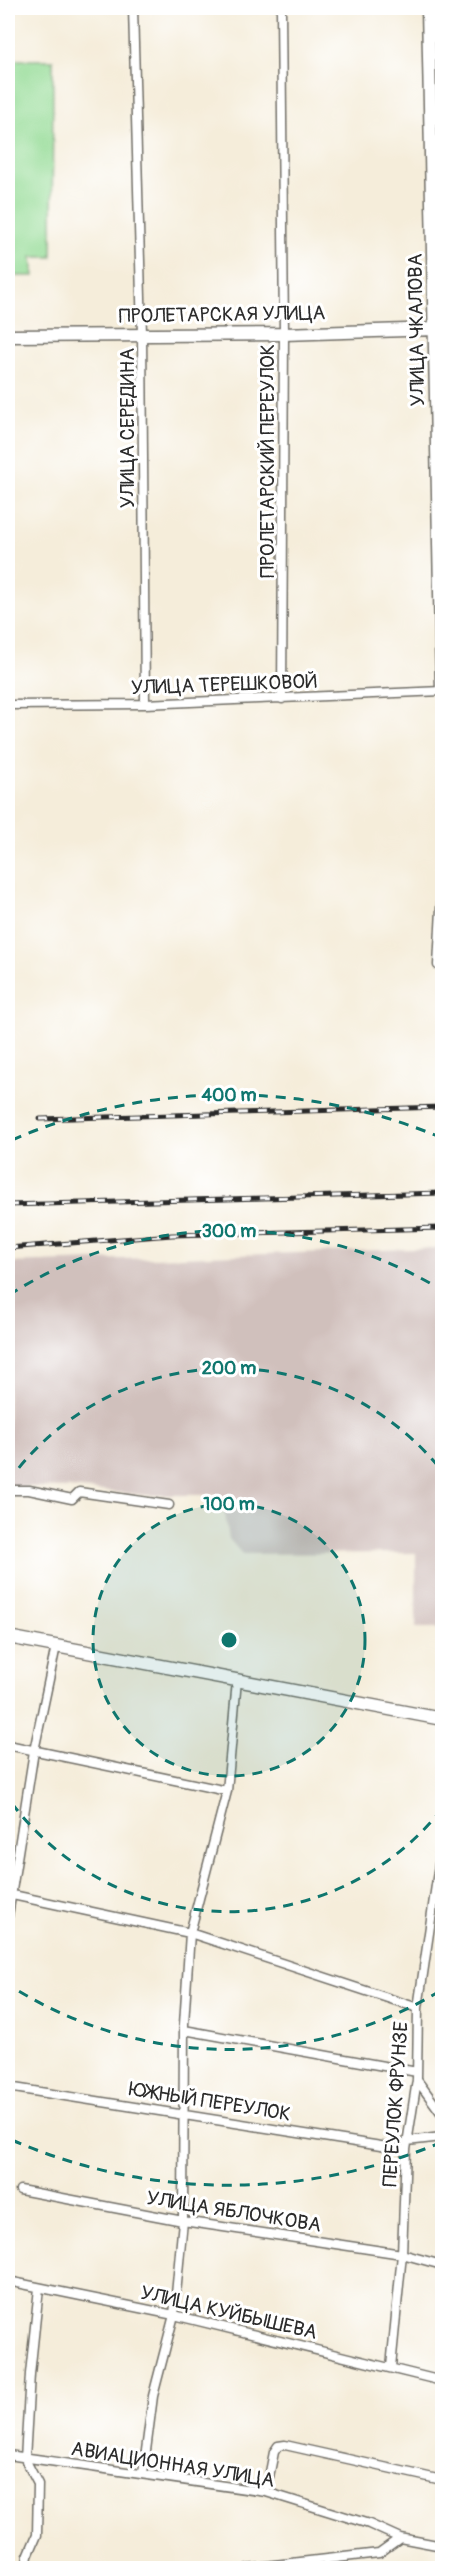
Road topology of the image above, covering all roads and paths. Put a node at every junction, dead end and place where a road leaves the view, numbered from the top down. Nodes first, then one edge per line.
1 (133, 8) edge
2 (281, 8) edge
3 (428, 8) edge
4 (436, 328) junction
5 (142, 334) junction
6 (284, 334) junction
7 (8, 336) edge
8 (442, 690) edge
9 (282, 699) junction
10 (146, 704) junction
11 (8, 705) edge
12 (442, 891) edge
13 (438, 966) dead end
14 (8, 1490) edge
15 (169, 1505) dead end
16 (8, 1637) edge
17 (56, 1646) junction
18 (237, 1680) junction
19 (442, 1719) edge
20 (8, 1745) edge
21 (34, 1751) junction
22 (227, 1791) junction
23 (442, 1844) edge
24 (10, 1894) edge
25 (8, 1916) edge
26 (190, 1933) junction
27 (418, 2008) junction
28 (184, 2030) junction
29 (417, 2076) junction
30 (8, 2086) edge
31 (184, 2113) junction
32 (442, 2114) edge
33 (442, 2137) edge
34 (407, 2146) junction
35 (20, 2190) dead end
36 (183, 2221) junction
37 (402, 2254) junction
38 (442, 2265) edge
39 (8, 2281) edge
40 (39, 2288) junction
41 (174, 2315) junction
42 (391, 2367) junction
43 (442, 2381) edge
44 (8, 2455) edge
45 (26, 2459) junction
46 (143, 2474) junction
47 (442, 2480) edge
48 (266, 2492) junction
49 (400, 2538) junction
50 (442, 2546) edge
51 (26, 2568) edge
52 (248, 2568) edge

1 - 5 street, УЛИЦА СЕРЕДИНА
2 - 6 street, ПРОЛЕТАРСКИЙ ПЕРЕУЛОК
3 - 4 street, УЛИЦА ЧКАЛОВА
4 - 6 street, ПРОЛЕТАРСКАЯ УЛИЦА
4 - 8 street, УЛИЦА ЧКАЛОВА
5 - 6 street, ПРОЛЕТАРСКАЯ УЛИЦА
5 - 7 street, ПРОЛЕТАРСКАЯ УЛИЦА
5 - 10 street, УЛИЦА СЕРЕДИНА
6 - 9 street, ПРОЛЕТАРСКИЙ ПЕРЕУЛОК
8 - 9 street, УЛИЦА ТЕРЕШКОВОЙ
9 - 10 street, УЛИЦА ТЕРЕШКОВОЙ
10 - 11 street, УЛИЦА ТЕРЕШКОВОЙ
12 - 13 street
14 - 15 street
16 - 17 street
17 - 18 street
17 - 21 street
18 - 19 street
18 - 22 street
20 - 21 street
21 - 22 street
21 - 24 street
22 - 26 street
23 - 27 street, ПЕРЕУЛОК ФРУНЗЕ
24 - 25 street
24 - 26 street
26 - 27 street
26 - 28 street
27 - 29 street, ПЕРЕУЛОК ФРУНЗЕ
28 - 29 street
28 - 31 street
29 - 32 street
29 - 34 street, ПЕРЕУЛОК ФРУНЗЕ
30 - 31 street, ЮЖНЫЙ ПЕРЕУЛОК
31 - 34 street, ЮЖНЫЙ ПЕРЕУЛОК
31 - 36 street
33 - 34 street, ЮЖНЫЙ ПЕРЕУЛОК
34 - 37 street, ПЕРЕУЛОК ФРУНЗЕ
35 - 36 street, УЛИЦА ЯБЛОЧКОВА
36 - 37 street, УЛИЦА ЯБЛОЧКОВА
36 - 41 street
37 - 38 street, УЛИЦА ЯБЛОЧКОВА
37 - 42 street, ПЕРЕУЛОК ФРУНЗЕ
39 - 40 street, УЛИЦА КУЙБЫШЕВА
40 - 41 street, УЛИЦА КУЙБЫШЕВА
40 - 45 street
41 - 42 street, УЛИЦА КУЙБЫШЕВА
41 - 46 street
42 - 43 street, УЛИЦА КУЙБЫШЕВА
44 - 45 street, АВИАЦИОННАЯ УЛИЦА
45 - 46 street, АВИАЦИОННАЯ УЛИЦА
45 - 51 street
46 - 48 street, АВИАЦИОННАЯ УЛИЦА
47 - 48 street
48 - 49 street, АВИАЦИОННАЯ УЛИЦА
49 - 50 street, АВИАЦИОННАЯ УЛИЦА
49 - 52 street

